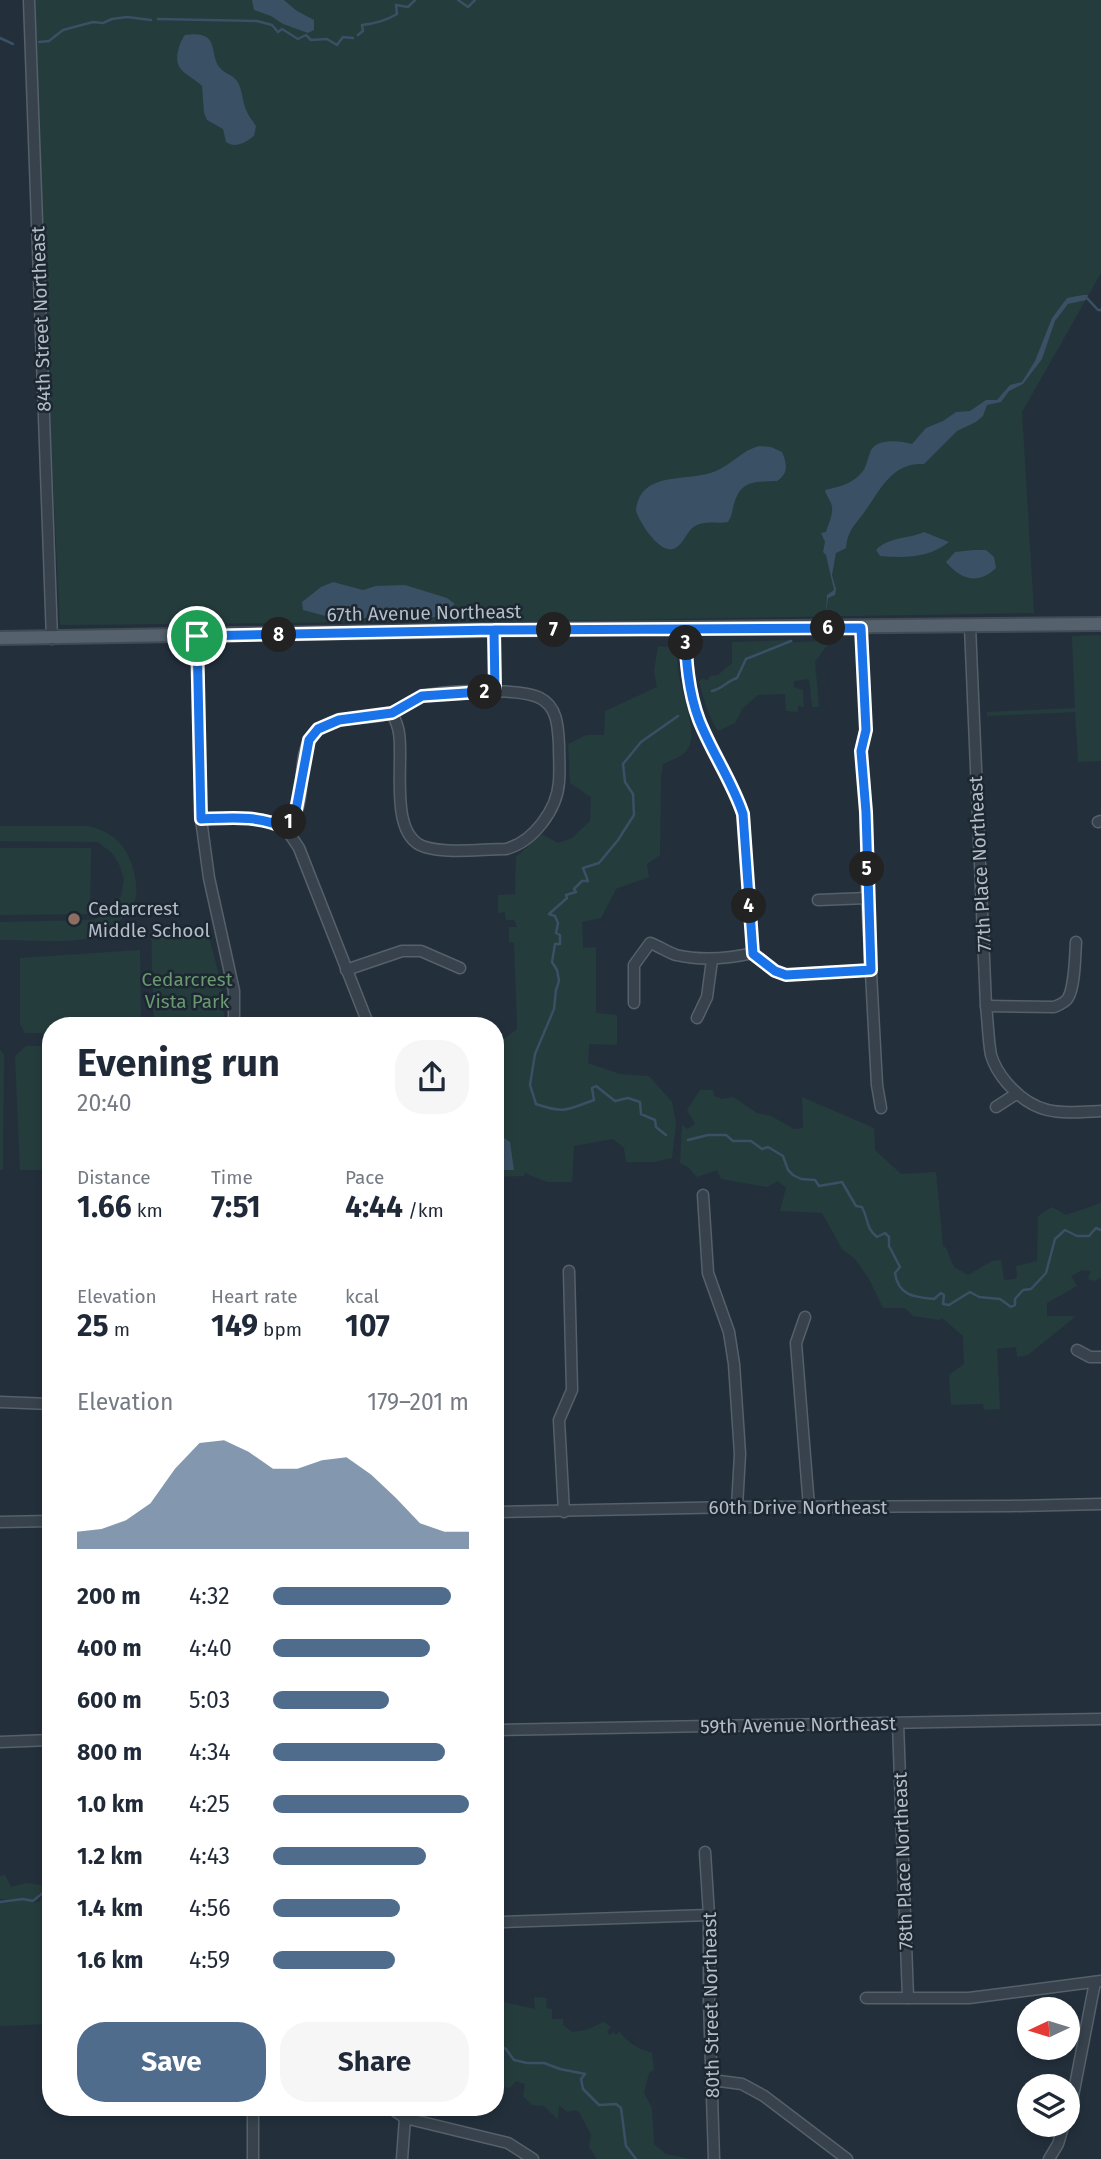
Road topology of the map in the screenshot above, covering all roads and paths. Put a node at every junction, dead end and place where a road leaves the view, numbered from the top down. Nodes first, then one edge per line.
1 (29, 0) edge
2 (1101, 624) edge
3 (970, 626) junction
4 (861, 628) junction
5 (685, 629) junction
6 (494, 630) junction
7 (197, 636) junction
8 (0, 638) edge
9 (52, 639) junction
10 (495, 691) junction
11 (392, 713) junction
12 (201, 819) junction
13 (285, 828) junction
14 (867, 898) junction
15 (818, 900) dead end
16 (1076, 942) dead end
17 (753, 954) junction
18 (712, 960) junction
19 (460, 968) dead end
20 (346, 970) junction
21 (871, 970) junction
22 (634, 1003) dead end
23 (986, 1006) junction
24 (234, 1017) edge
25 (365, 1017) edge
26 (697, 1018) dead end
27 (1016, 1094) junction
28 (996, 1107) dead end
29 (881, 1108) dead end
30 (1101, 1111) edge
31 (703, 1195) dead end
32 (569, 1271) dead end
33 (805, 1317) dead end
34 (1077, 1350) dead end
35 (1101, 1357) edge
36 (0, 1402) edge
37 (42, 1404) edge
38 (1101, 1504) edge
39 (737, 1507) junction
40 (809, 1507) junction
41 (504, 1512) edge
42 (564, 1512) junction
43 (42, 1521) edge
44 (0, 1522) edge
45 (1101, 1719) edge
46 (898, 1724) junction
47 (504, 1730) edge
48 (42, 1740) edge
49 (0, 1742) edge
50 (705, 1852) dead end
51 (709, 1914) junction
52 (504, 1922) edge
53 (1098, 1982) edge
54 (866, 1998) dead end
55 (908, 1998) junction
56 (1078, 2074) edge
57 (712, 2080) junction
58 (253, 2116) edge
59 (402, 2116) edge
60 (405, 2118) junction
61 (1060, 2137) edge
62 (253, 2159) edge
63 (402, 2159) edge
64 (533, 2159) edge
65 (714, 2159) edge
66 (847, 2159) edge
67 (1049, 2159) edge

1 - 9 street, 84th Street Northeast
2 - 3 main road, 67th Avenue Northeast
3 - 4 main road, 67th Avenue Northeast
3 - 23 street, 77th Place Northeast
4 - 5 main road, 67th Avenue Northeast
4 - 14 street
5 - 6 main road, 67th Avenue Northeast
5 - 17 street
6 - 7 main road, 67th Avenue Northeast
6 - 10 street
7 - 9 main road, 67th Avenue Northeast
7 - 12 street
8 - 9 main road, 67th Avenue Northeast
10 - 11 street
10 - 11 street
11 - 13 street
12 - 13 street
12 - 24 street
13 - 20 street
14 - 15 street
14 - 21 street
16 - 23 street
17 - 18 street
17 - 21 street
18 - 22 street
18 - 26 street
19 - 20 street
20 - 25 street
21 - 29 street
23 - 27 street, 77th Place Northeast
27 - 28 street
27 - 30 street
31 - 39 street
32 - 42 street
33 - 40 street
34 - 35 street
36 - 37 street
38 - 40 street, 60th Drive Northeast
39 - 40 street, 60th Drive Northeast
39 - 42 street, 60th Drive Northeast
41 - 42 street, 60th Drive Northeast
43 - 44 street
45 - 46 street, 59th Avenue Northeast
46 - 47 street, 59th Avenue Northeast
46 - 55 street, 78th Place Northeast
48 - 49 street
50 - 51 street, 80th Street Northeast
51 - 52 street
51 - 57 street, 80th Street Northeast
53 - 55 street
53 - 56 street
54 - 55 street
57 - 65 street, 80th Street Northeast
57 - 66 street
58 - 62 street
59 - 60 street
60 - 63 street
60 - 64 street
61 - 67 street

